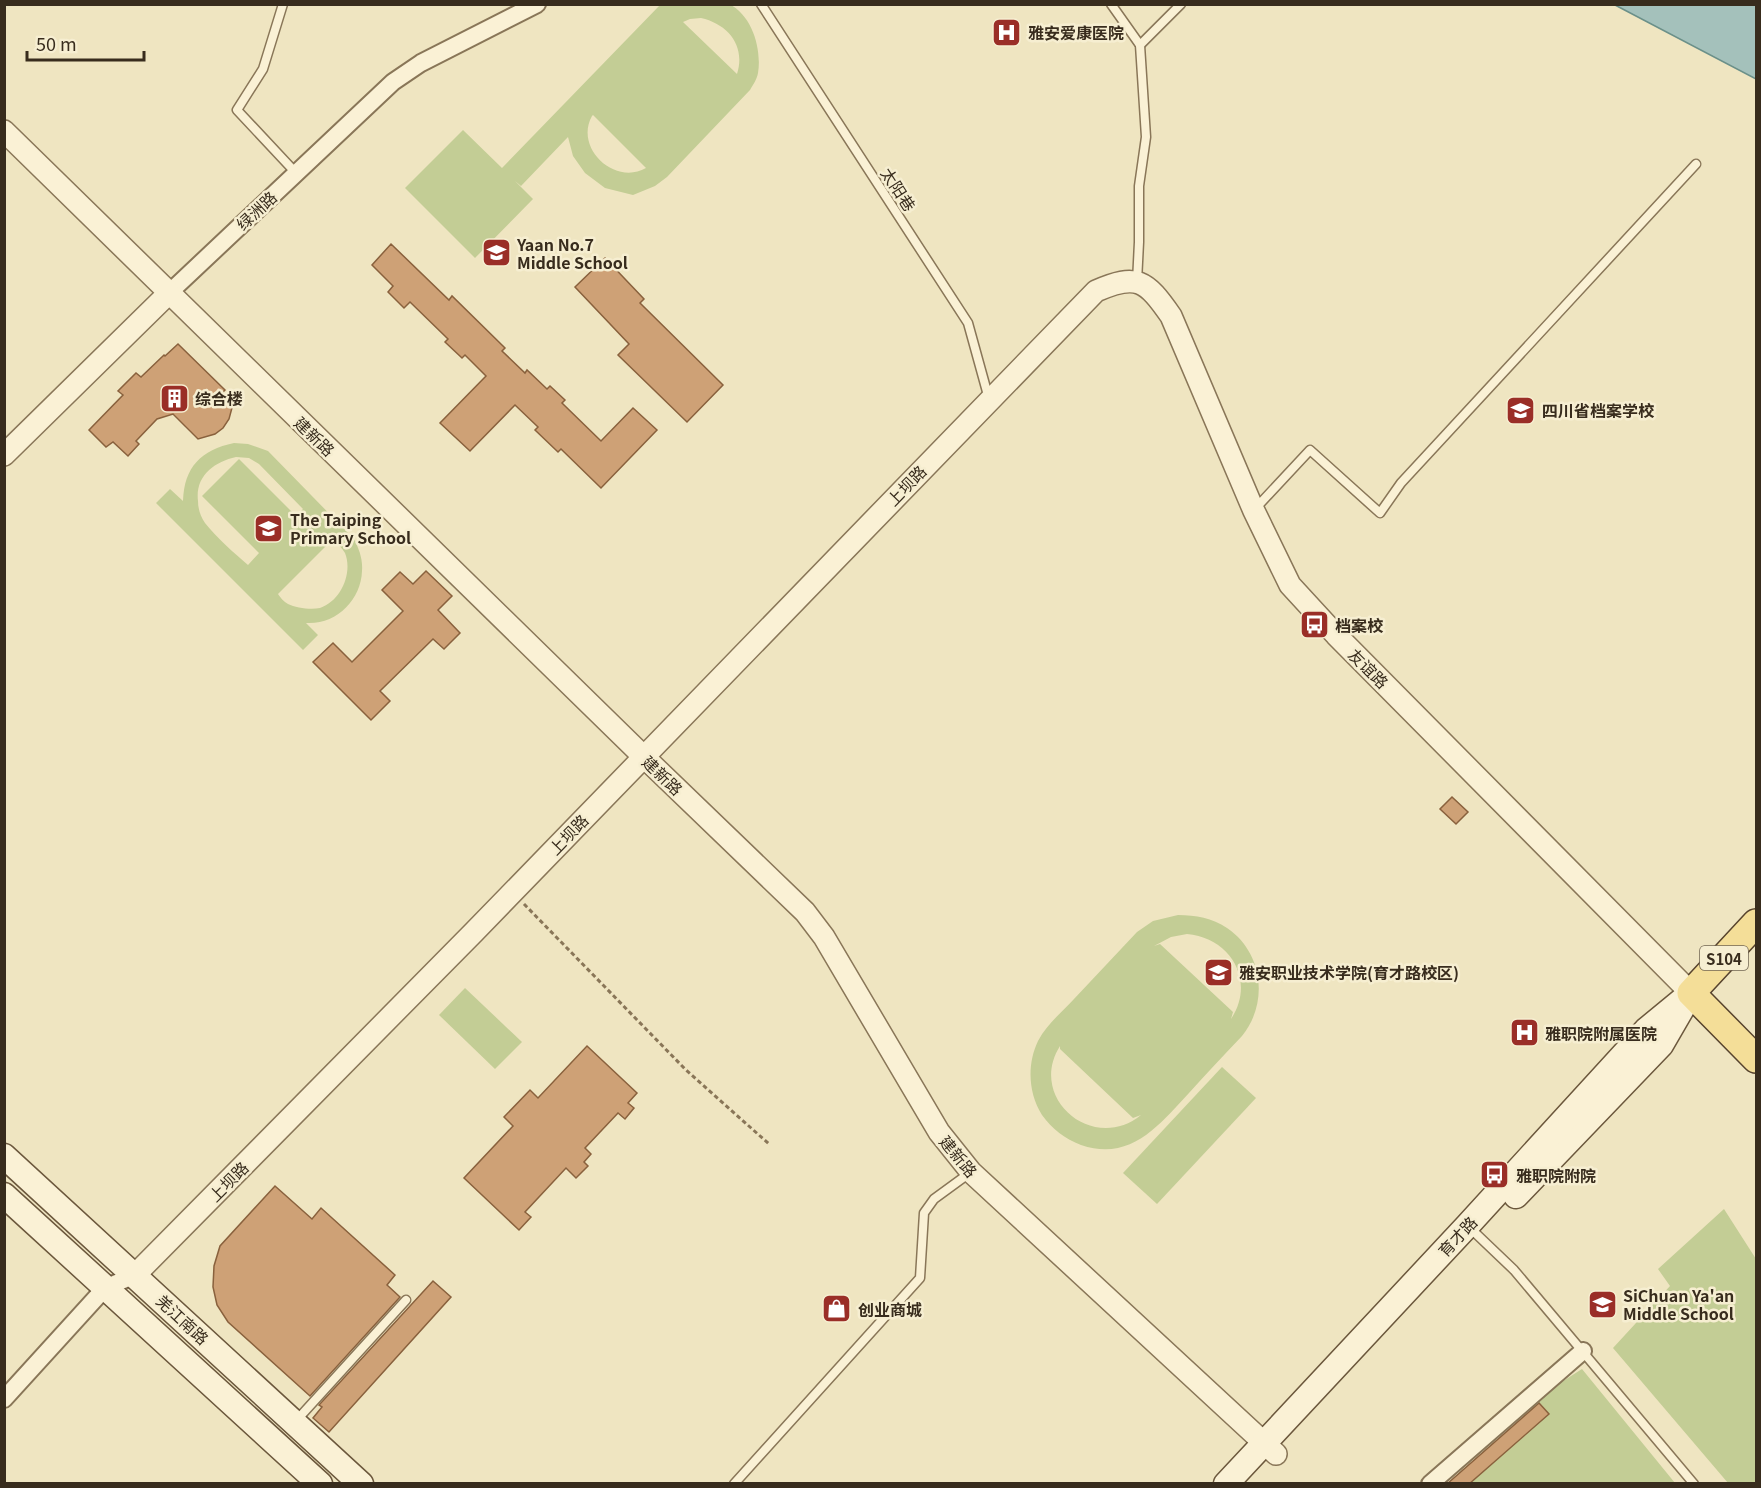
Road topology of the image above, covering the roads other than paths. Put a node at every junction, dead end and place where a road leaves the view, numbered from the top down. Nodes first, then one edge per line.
1 (283, 4) edge
2 (537, 4) edge
3 (761, 4) edge
4 (1111, 4) edge
5 (1181, 4) edge
6 (1140, 45) junction
7 (4, 130) edge
8 (1696, 164) dead end
9 (296, 173) junction
10 (1137, 282) junction
11 (169, 293) junction
12 (989, 400) junction
13 (4, 455) edge
14 (1254, 511) junction
15 (644, 756) junction
16 (1756, 924) edge
17 (1691, 993) junction
18 (1756, 1059) edge
19 (4, 1156) edge
20 (971, 1172) junction
21 (4, 1195) edge
22 (1473, 1231) junction
23 (135, 1275) junction
24 (105, 1288) junction
25 (406, 1300) dead end
26 (1582, 1351) junction
27 (4, 1399) edge
28 (295, 1422) junction
29 (1270, 1449) junction
30 (320, 1484) edge
31 (361, 1484) edge
32 (734, 1484) edge
33 (1226, 1484) edge
34 (1248, 1484) edge
35 (1430, 1484) edge
36 (1694, 1484) edge

1 - 9 lane
2 - 9 street, 绿洲路
3 - 12 lane, 太阳巷
4 - 6 lane
5 - 6 lane
6 - 10 lane
7 - 11 street, 建新路
8 - 14 lane
9 - 11 street, 绿洲路
10 - 12 street, 上坝路
10 - 14 street, 友谊路
11 - 13 street, 绿洲路
11 - 15 street, 建新路
12 - 15 street, 上坝路
14 - 17 street, 友谊路
15 - 20 street, 建新路
15 - 23 street, 上坝路
16 - 17 main road, 育才路 / S104
17 - 18 main road, S104
17 - 22 main road, 育才路
19 - 23 main road, 羌江南路
20 - 29 street, 建新路
20 - 32 lane
21 - 24 main road, 羌江南路
22 - 26 lane
22 - 29 main road, 育才路
23 - 24 street, 上坝路
23 - 28 main road, 羌江南路
24 - 27 street, 上坝路
24 - 30 main road, 羌江南路
25 - 28 lane
26 - 35 street
26 - 36 lane
28 - 31 main road, 羌江南路
29 - 33 main road, 育才路
29 - 34 main road, 育才路

